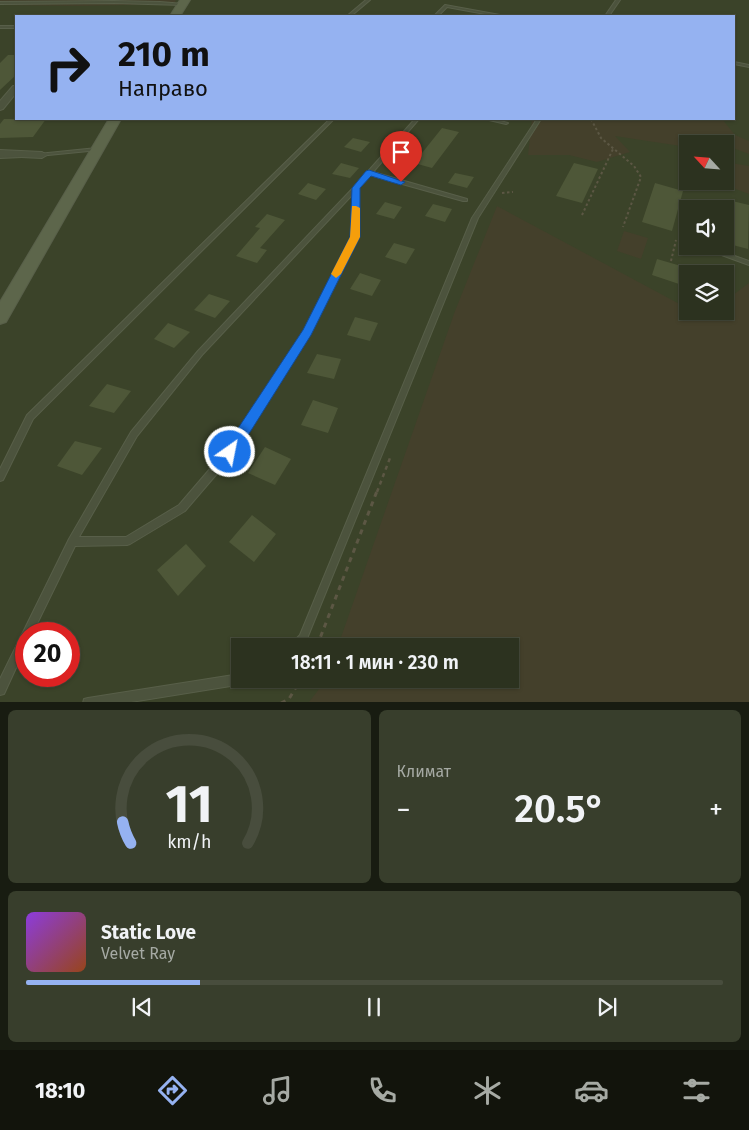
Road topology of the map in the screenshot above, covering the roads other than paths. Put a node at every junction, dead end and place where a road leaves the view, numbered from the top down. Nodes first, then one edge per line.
1 (368, 0) edge
2 (452, 0) edge
3 (618, 0) edge
4 (184, 2) edge
5 (0, 3) edge
6 (446, 6) junction
7 (176, 15) edge
8 (350, 15) edge
9 (437, 15) edge
10 (495, 15) edge
11 (608, 15) edge
12 (0, 26) edge
13 (15, 27) edge
14 (735, 63) edge
15 (749, 66) edge
16 (15, 89) edge
17 (0, 106) edge
18 (114, 120) edge
19 (331, 120) edge
20 (416, 120) edge
21 (492, 120) edge
22 (538, 120) edge
23 (506, 123) dead end
24 (97, 149) junction
25 (0, 153) edge
26 (42, 155) junction
27 (0, 157) edge
28 (369, 173) junction
29 (356, 188) junction
30 (465, 200) dead end
31 (725, 255) edge
32 (749, 265) edge
33 (0, 317) edge
34 (0, 477) edge
35 (72, 542) junction
36 (33, 622) edge
37 (303, 638) edge
38 (15, 659) edge
39 (231, 681) edge
40 (0, 690) edge
41 (88, 702) edge

1 - 8 lane
2 - 6 lane
3 - 11 lane
4 - 5 lane
4 - 7 main road
6 - 9 lane
6 - 10 lane
12 - 13 lane
14 - 15 lane
16 - 17 street
18 - 24 main road
19 - 34 lane
20 - 28 lane
21 - 23 lane
22 - 37 lane
24 - 26 lane
24 - 33 main road
25 - 26 street
26 - 27 lane
28 - 29 lane
28 - 30 lane
29 - 35 lane
29 - 35 lane
31 - 32 lane
35 - 36 lane
38 - 40 lane
39 - 41 lane

